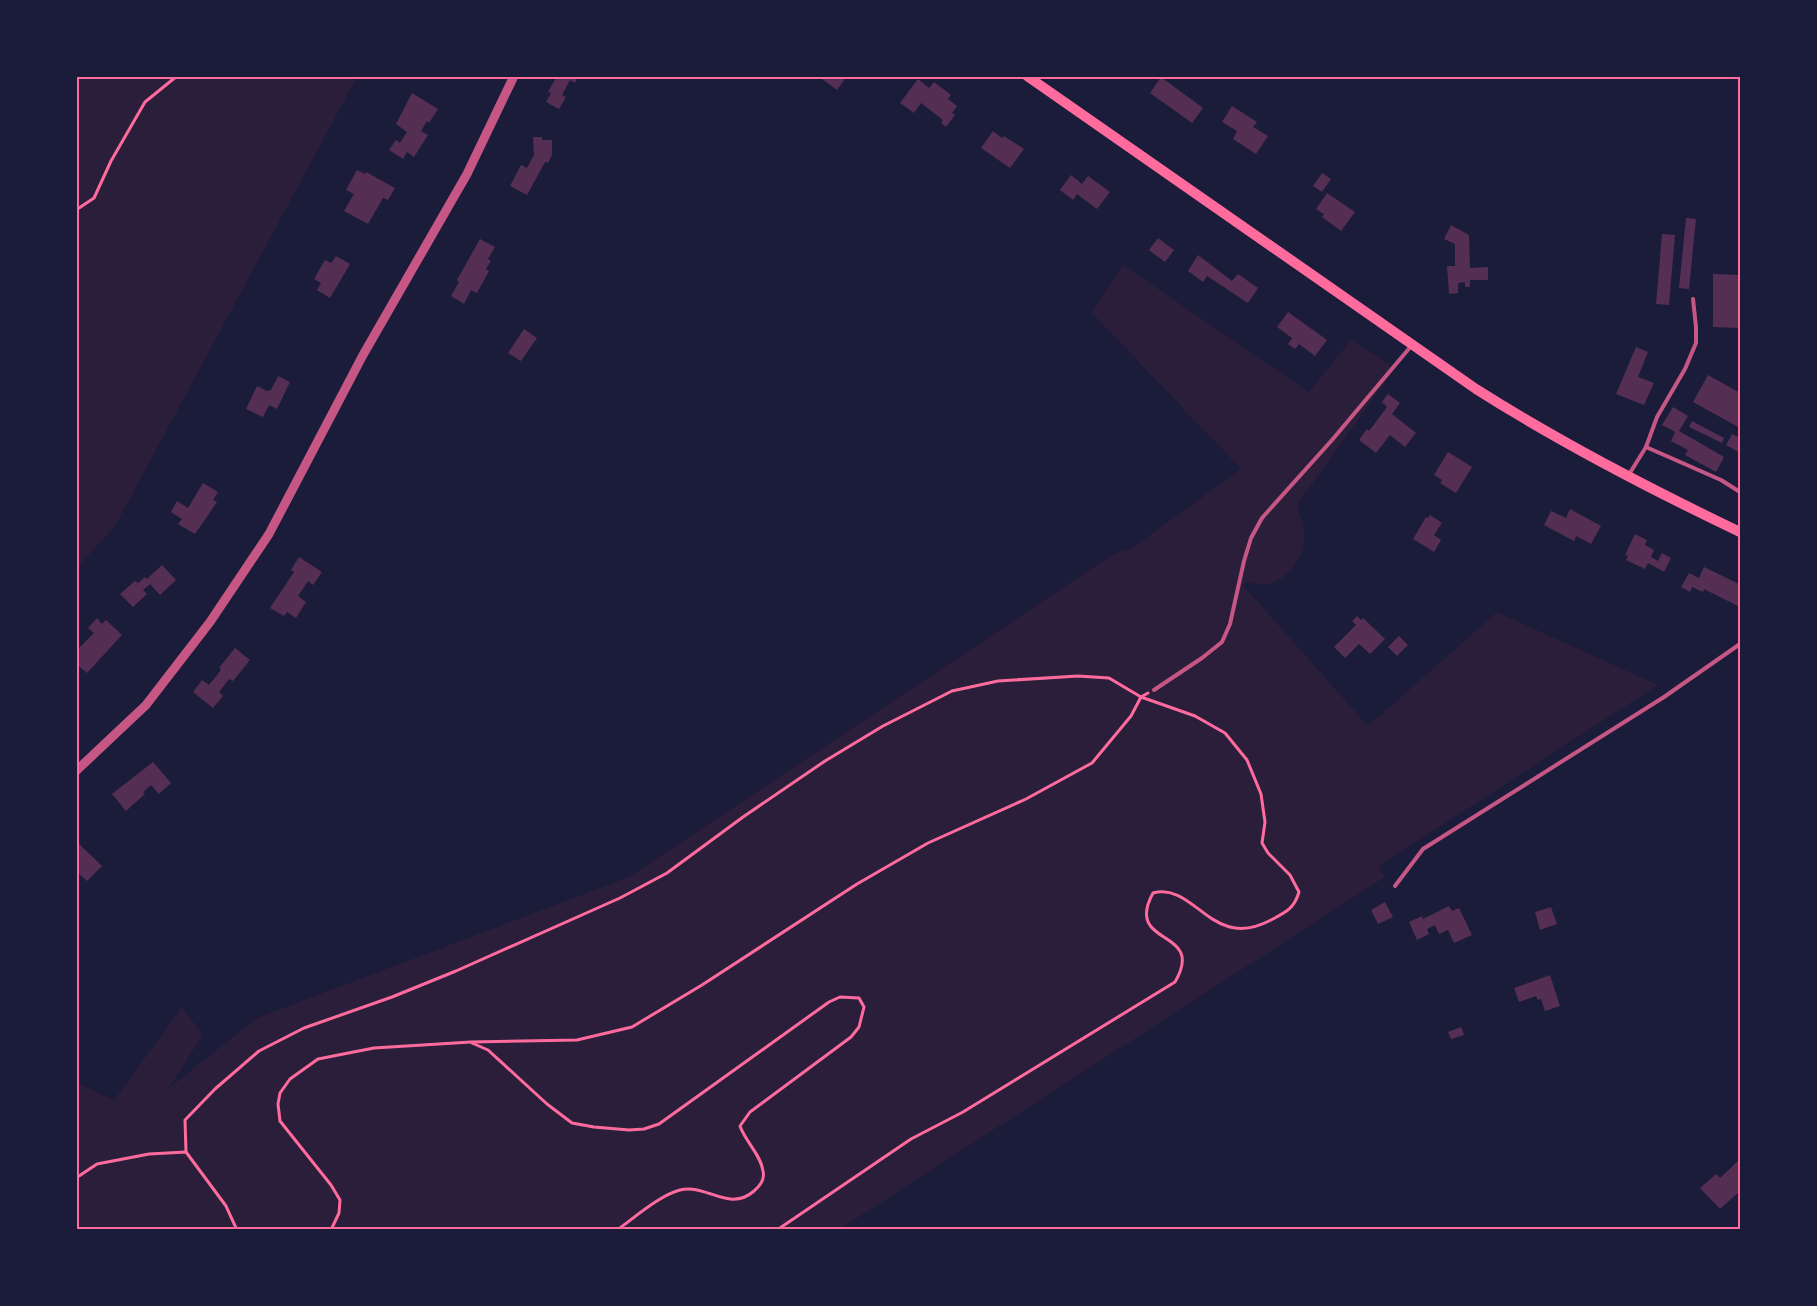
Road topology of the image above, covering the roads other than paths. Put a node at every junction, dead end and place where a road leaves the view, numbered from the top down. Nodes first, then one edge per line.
1 (514, 76) edge
2 (1027, 76) edge
3 (1692, 299) dead end
4 (1412, 345) junction
5 (1646, 447) junction
6 (1628, 477) junction
7 (1740, 492) edge
8 (1739, 528) edge
9 (1740, 644) edge
10 (1154, 690) road end
11 (76, 771) edge
12 (1395, 886) dead end

1 - 11 street
2 - 4 main road
3 - 5 lane
4 - 6 main road
4 - 10 lane
5 - 6 lane
5 - 7 lane
6 - 8 main road
9 - 12 lane

